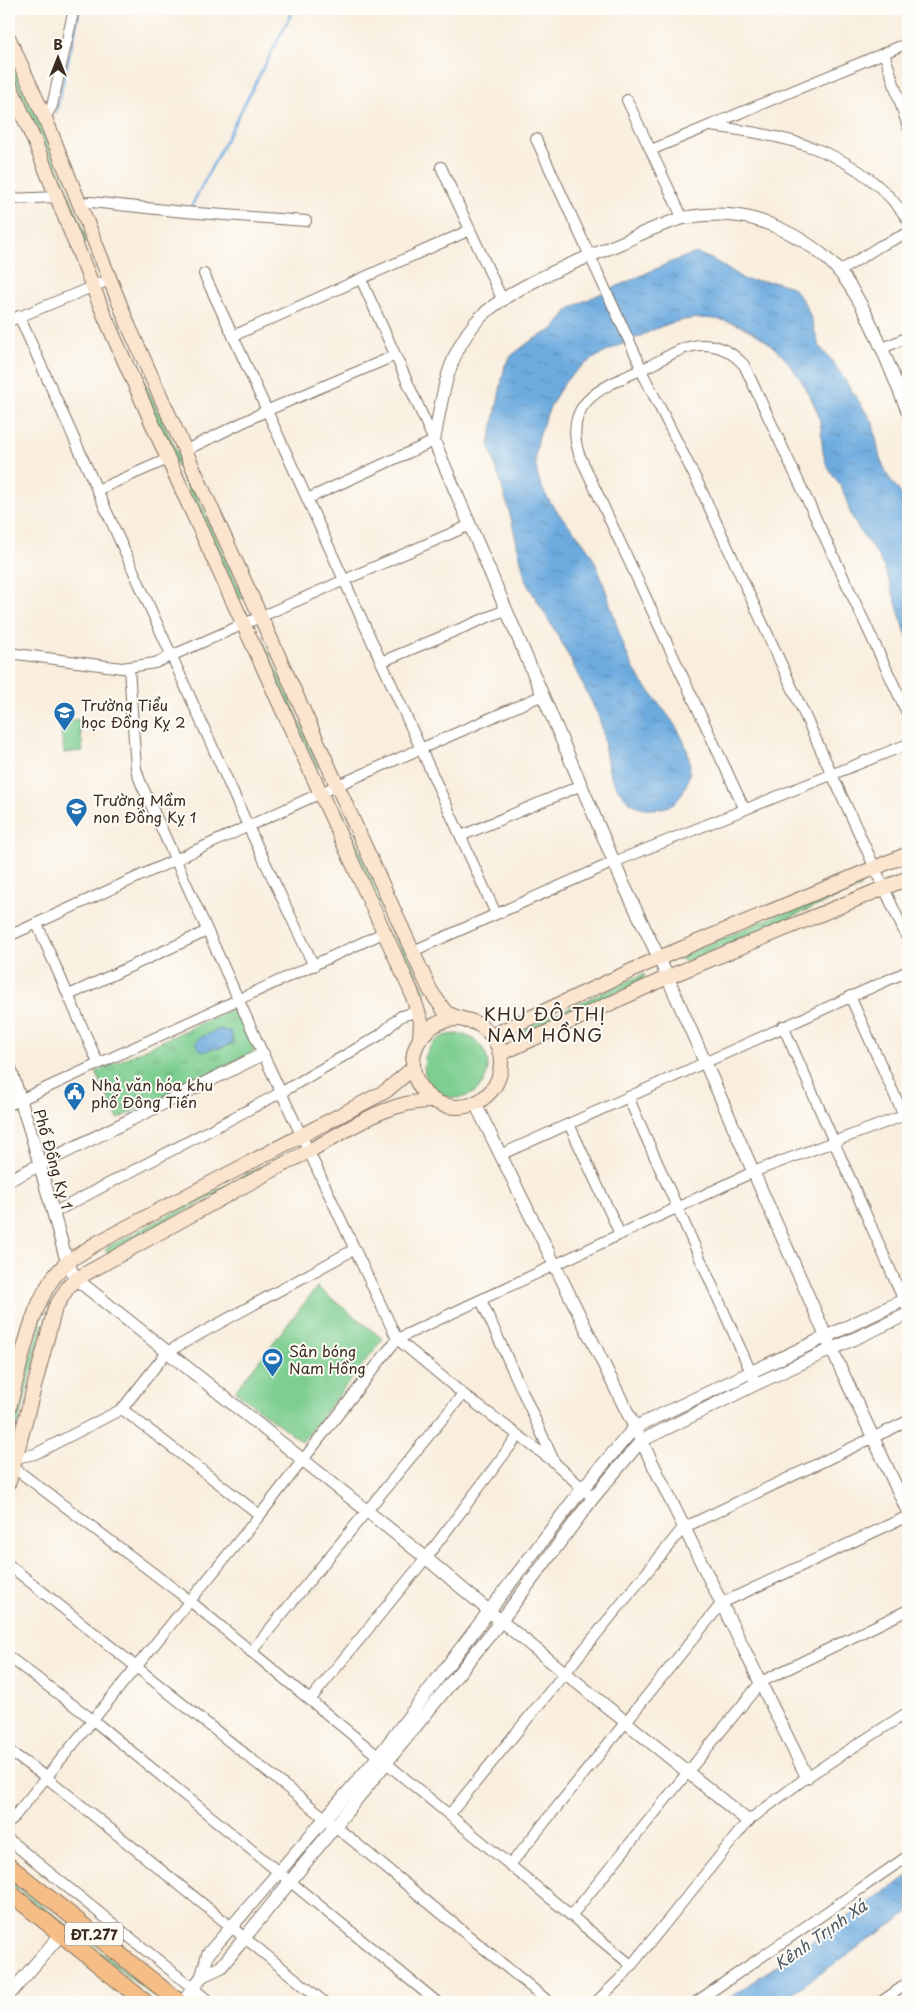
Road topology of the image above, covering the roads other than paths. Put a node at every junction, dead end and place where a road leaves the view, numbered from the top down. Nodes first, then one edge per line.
1 (74, 9) edge
2 (9, 38) edge
3 (908, 43) edge
4 (884, 53) junction
5 (9, 83) edge
6 (626, 100) dead end
7 (45, 118) junction
8 (709, 126) junction
9 (908, 127) edge
10 (536, 139) dead end
11 (651, 150) junction
12 (441, 167) dead end
13 (58, 197) junction
14 (9, 199) edge
15 (80, 203) junction
16 (683, 219) junction
17 (908, 220) edge
18 (306, 221) dead end
19 (470, 230) junction
20 (908, 233) edge
21 (591, 256) junction
22 (840, 271) junction
23 (204, 274) dead end
24 (361, 279) junction
25 (109, 280) junction
26 (93, 286) junction
27 (503, 301) junction
28 (19, 316) junction
29 (9, 321) edge
30 (233, 336) junction
31 (908, 337) edge
32 (881, 349) junction
33 (394, 356) junction
34 (641, 370) junction
35 (266, 411) junction
36 (908, 412) edge
37 (439, 414) junction
38 (422, 417) junction
39 (434, 441) junction
40 (184, 451) junction
41 (168, 459) junction
42 (98, 490) junction
43 (307, 499) junction
44 (468, 526) junction
45 (344, 580) junction
46 (505, 610) junction
47 (260, 618) junction
48 (243, 626) junction
49 (9, 654) edge
50 (172, 656) junction
51 (381, 662) junction
52 (129, 668) junction
53 (543, 695) junction
54 (908, 715) edge
55 (908, 744) edge
56 (420, 748) junction
57 (830, 773) junction
58 (582, 785) junction
59 (336, 786) junction
60 (320, 793) junction
61 (744, 808) junction
62 (248, 826) junction
63 (461, 836) junction
64 (908, 854) edge
65 (174, 860) junction
66 (614, 862) junction
67 (873, 867) junction
68 (908, 878) edge
69 (883, 887) junction
70 (496, 914) junction
71 (36, 924) junction
72 (207, 931) junction
73 (383, 933) junction
74 (9, 936) edge
75 (908, 940) edge
76 (413, 951) junction
77 (659, 958) junction
78 (314, 966) junction
79 (908, 971) edge
80 (668, 977) junction
81 (69, 995) junction
82 (850, 996) junction
83 (240, 1000) junction
84 (419, 1012) junction
85 (467, 1021) junction
86 (783, 1026) junction
87 (491, 1036) junction
88 (420, 1039) junction
89 (264, 1054) junction
90 (500, 1054) junction
91 (703, 1061) junction
92 (98, 1063) junction
93 (9, 1065) edge
94 (413, 1068) junction
95 (282, 1092) junction
96 (628, 1097) junction
97 (434, 1101) junction
98 (14, 1102) edge
99 (475, 1103) junction
100 (906, 1115) edge
101 (569, 1124) junction
102 (302, 1134) junction
103 (832, 1141) junction
104 (310, 1150) junction
105 (500, 1155) junction
106 (40, 1166) junction
107 (753, 1172) junction
108 (9, 1180) edge
109 (676, 1207) junction
110 (53, 1213) junction
111 (620, 1234) junction
112 (355, 1249) junction
113 (67, 1262) junction
114 (553, 1265) junction
115 (76, 1279) junction
116 (481, 1300) junction
117 (907, 1303) edge
118 (908, 1314) edge
119 (827, 1337) junction
120 (397, 1339) junction
121 (832, 1350) junction
122 (167, 1352) junction
123 (750, 1371) junction
124 (756, 1384) junction
125 (463, 1394) junction
126 (9, 1408) edge
127 (122, 1409) junction
128 (908, 1421) edge
129 (634, 1427) junction
130 (518, 1436) junction
131 (873, 1437) junction
132 (641, 1441) junction
133 (301, 1458) junction
134 (13, 1460) edge
135 (554, 1462) junction
136 (9, 1482) edge
137 (582, 1489) junction
138 (593, 1498) junction
139 (367, 1510) junction
140 (908, 1514) edge
141 (260, 1515) junction
142 (683, 1528) junction
143 (426, 1558) junction
144 (9, 1565) edge
145 (190, 1601) junction
146 (722, 1603) junction
147 (908, 1610) edge
148 (489, 1612) junction
149 (501, 1621) junction
150 (252, 1652) junction
151 (9, 1656) edge
152 (137, 1666) junction
153 (566, 1673) junction
154 (761, 1682) junction
155 (310, 1700) junction
156 (908, 1712) edge
157 (92, 1720) junction
158 (626, 1721) junction
159 (9, 1751) edge
160 (382, 1760) junction
161 (687, 1770) junction
162 (46, 1777) junction
163 (807, 1777) junction
164 (449, 1815) junction
165 (748, 1820) junction
166 (331, 1822) junction
167 (9, 1823) edge
168 (9, 1840) edge
169 (908, 1856) edge
170 (510, 1865) junction
171 (9, 1866) edge
172 (279, 1873) junction
173 (290, 1882) junction
174 (9, 1892) edge
175 (571, 1916) junction
176 (232, 1928) junction
177 (61, 1934) junction
178 (244, 1938) junction
179 (631, 1965) junction
180 (202, 1976) junction
181 (908, 1983) edge
182 (193, 1988) junction
183 (9, 1995) edge
184 (144, 2002) edge
185 (179, 2002) edge
186 (183, 2002) edge
187 (210, 2002) edge
188 (324, 2002) edge
189 (437, 2002) edge
190 (549, 2002) edge
191 (596, 2002) edge
192 (696, 2002) edge
193 (881, 2002) edge

1 - 7 street
2 - 7 main road
3 - 4 street
4 - 8 street
4 - 9 street
5 - 13 main road
6 - 11 street
7 - 15 main road
8 - 11 street
8 - 17 street
10 - 21 street
11 - 16 street
12 - 19 street
13 - 14 street
13 - 26 main road
15 - 18 street
15 - 25 main road
16 - 21 street
16 - 22 street
19 - 24 street
19 - 27 street
20 - 22 street
21 - 27 street
21 - 34 street
22 - 32 street
23 - 30 street
24 - 30 street
24 - 33 street
25 - 26 street
25 - 40 main road
26 - 28 street
26 - 41 main road
27 - 37 street
28 - 29 street
28 - 42 street
30 - 35 street
31 - 32 street
32 - 36 street
33 - 35 street
33 - 38 street
34 - 54 street
34 - 57 street
34 - 61 street
35 - 40 street
35 - 43 street
37 - 38 street
37 - 39 street
38 - 39 street
39 - 43 street
39 - 44 street
40 - 47 main road
41 - 42 street
41 - 48 main road
42 - 50 street
43 - 45 street
44 - 45 street
44 - 46 street
45 - 47 street
45 - 51 street
46 - 51 street
46 - 53 street
47 - 48 street
47 - 59 main road
48 - 50 street
48 - 60 main road
49 - 52 street
50 - 52 street
50 - 62 street
51 - 56 street
52 - 65 street
53 - 56 street
53 - 58 street
55 - 57 street
56 - 59 street
56 - 63 street
57 - 61 street
57 - 67 street
58 - 63 street
58 - 66 street
59 - 60 street
59 - 76 main road
60 - 62 street
60 - 73 main road
61 - 66 street
62 - 65 street
62 - 78 street
63 - 70 street
64 - 67 main road
65 - 71 street
65 - 72 street
66 - 70 street
66 - 77 street
67 - 69 street
67 - 77 main road
68 - 69 main road
69 - 75 street
69 - 80 main road
70 - 76 street
71 - 74 street
71 - 81 street
72 - 81 street
72 - 83 street
73 - 78 street
73 - 84 main road
76 - 85 main road
77 - 80 street
77 - 87 main road
78 - 83 street
79 - 82 street
80 - 90 main road
80 - 91 street
81 - 92 street
82 - 86 street
82 - 100 street
83 - 89 street
83 - 92 street
84 - 88 main road
84 - 95 street
85 - 87 main road
85 - 88 main road
86 - 91 street
86 - 103 street
87 - 90 main road
88 - 94 main road
89 - 95 street
89 - 106 street
90 - 99 main road
91 - 96 street
91 - 107 street
92 - 98 street
93 - 98 street, Phố Đồng Kỵ 1
94 - 97 main road
94 - 102 main road
95 - 102 street
95 - 110 street
96 - 101 street
96 - 109 street
97 - 99 main road
97 - 104 main road
98 - 106 street, Phố Đồng Kỵ 1
99 - 105 street
100 - 103 street
101 - 105 street
101 - 111 street
102 - 104 street
102 - 113 main road
103 - 107 street
103 - 117 street
104 - 112 street
104 - 115 main road
105 - 114 street
106 - 108 street
106 - 110 street, Phố Đồng Kỵ 1
107 - 109 street
107 - 119 street
109 - 111 street
109 - 123 street
110 - 113 street, Phố Đồng Kỵ 1
111 - 114 street
112 - 120 street
112 - 122 street
113 - 115 street, Phố Đồng Kỵ 1
113 - 126 main road
114 - 116 street
114 - 129 street
115 - 122 street
115 - 134 main road
116 - 120 street
116 - 135 street
117 - 119 street
118 - 121 street
119 - 121 street
119 - 123 street
120 - 125 street
120 - 133 street
121 - 124 street
121 - 131 street
122 - 127 street
122 - 133 street
123 - 124 street
123 - 129 street
124 - 132 street
125 - 130 street
125 - 139 street
127 - 134 street
127 - 141 street
128 - 131 street
129 - 132 street
129 - 137 street
130 - 135 street
130 - 143 street
131 - 140 street
131 - 142 street
132 - 138 street
132 - 142 street
133 - 139 street
133 - 141 street
134 - 136 main road
134 - 145 street
135 - 137 street
137 - 138 street
137 - 148 street
138 - 149 street
139 - 143 street
139 - 150 street
140 - 146 street
141 - 145 street
142 - 146 street
142 - 153 street
143 - 148 street
143 - 155 street
144 - 152 street
145 - 150 street
145 - 152 street
146 - 154 street
146 - 158 street
147 - 154 street
148 - 149 street
148 - 160 street
149 - 153 street
149 - 160 street
150 - 155 street
151 - 157 street
152 - 157 street
152 - 166 street
153 - 158 street
153 - 164 street
154 - 161 street
154 - 163 street
155 - 160 street
156 - 163 street
157 - 162 street
157 - 172 street
158 - 161 street
158 - 170 street
159 - 162 street
160 - 164 street
160 - 166 street
161 - 165 street
161 - 175 street
162 - 167 street
162 - 176 street
163 - 165 street
164 - 170 street
165 - 179 street
166 - 172 street
166 - 173 street
166 - 190 street
168 - 182 street
169 - 192 street
170 - 175 street
171 - 185 main road, ĐT.277
172 - 173 street
172 - 176 street
173 - 178 street
173 - 189 street
174 - 177 main road, ĐT.277
175 - 179 street
176 - 178 street
176 - 180 street
177 - 183 street
177 - 184 main road, ĐT.277
178 - 180 street
178 - 188 street
179 - 191 street
180 - 182 street
181 - 193 street
182 - 186 street
182 - 187 street

